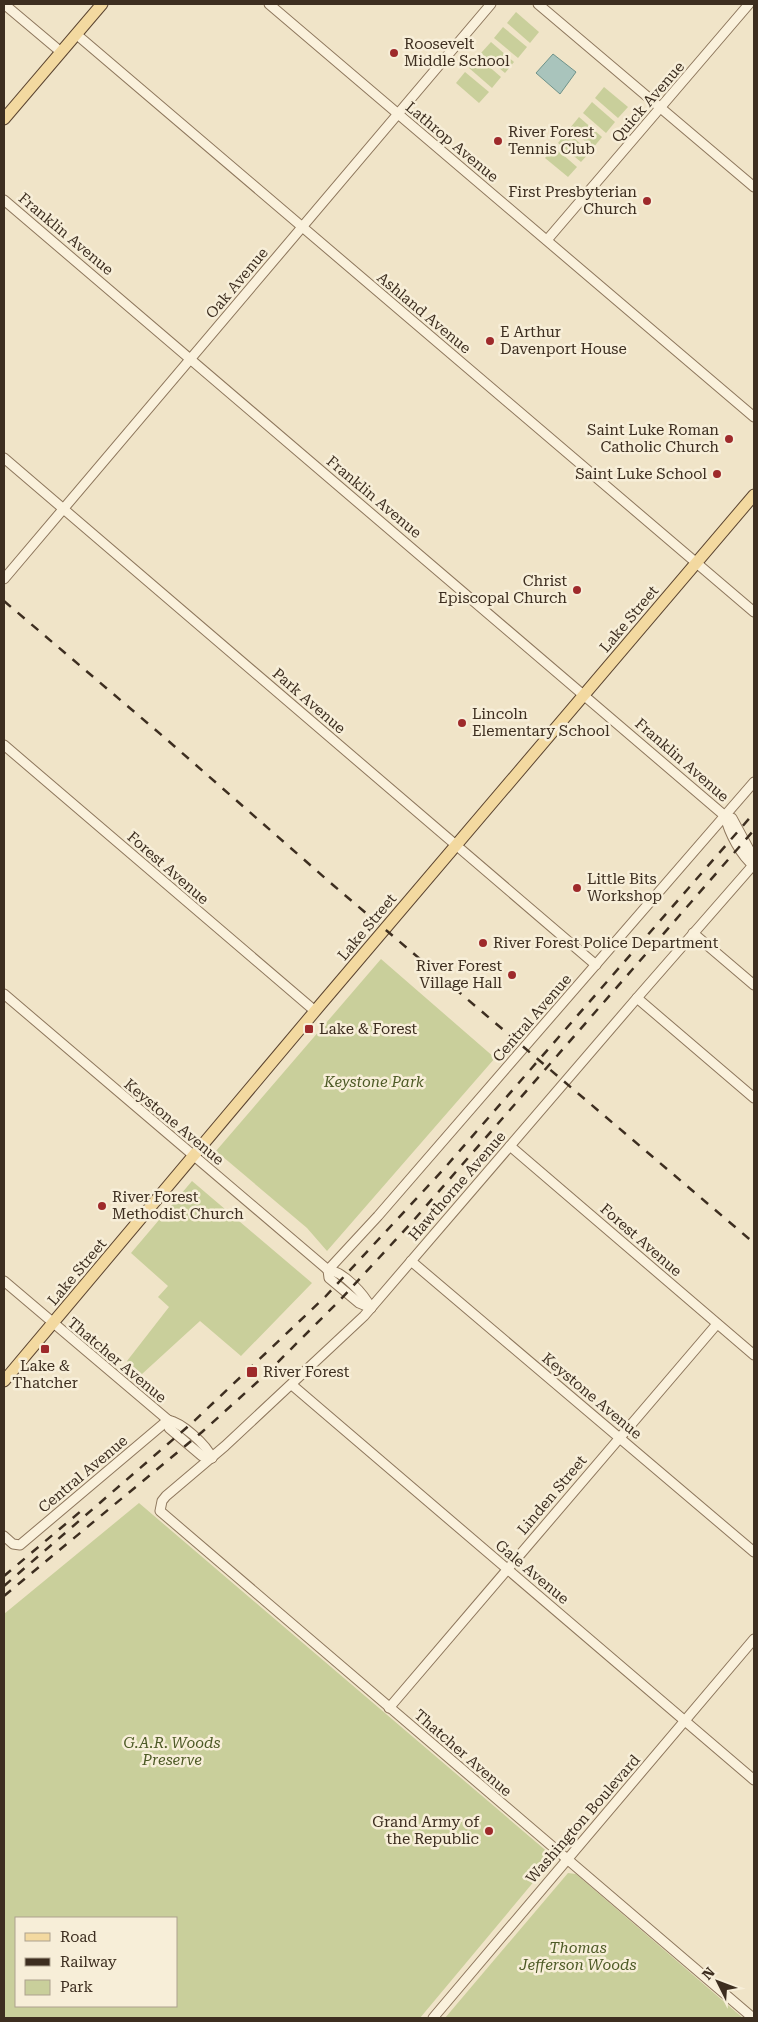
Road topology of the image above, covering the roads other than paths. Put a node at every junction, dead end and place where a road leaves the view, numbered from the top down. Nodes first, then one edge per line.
1 (4, 4) edge
2 (102, 4) edge
3 (269, 4) edge
4 (492, 4) edge
5 (538, 4) edge
6 (749, 4) edge
7 (76, 34) junction
8 (61, 52) junction
9 (661, 108) junction
10 (398, 114) junction
11 (4, 119) edge
12 (754, 187) edge
13 (4, 200) edge
14 (302, 227) junction
15 (547, 240) junction
16 (192, 359) junction
17 (754, 417) edge
18 (4, 458) edge
19 (754, 495) edge
20 (64, 509) junction
21 (696, 563) junction
22 (4, 580) edge
23 (754, 612) edge
24 (584, 694) junction
25 (4, 745) edge
26 (754, 782) edge
27 (725, 816) junction
28 (456, 846) junction
29 (754, 865) edge
30 (694, 933) junction
31 (596, 965) junction
32 (754, 985) edge
33 (4, 994) edge
34 (637, 998) junction
35 (315, 1012) junction
36 (754, 1098) edge
37 (510, 1146) junction
38 (194, 1156) junction
39 (411, 1261) junction
40 (328, 1270) junction
41 (4, 1281) edge
42 (371, 1308) junction
43 (53, 1323) junction
44 (717, 1324) junction
45 (754, 1355) edge
46 (4, 1381) edge
47 (292, 1385) junction
48 (168, 1420) junction
49 (619, 1438) junction
50 (212, 1458) junction
51 (160, 1505) joint
52 (4, 1536) edge
53 (754, 1552) edge
54 (507, 1569) junction
55 (754, 1639) edge
56 (389, 1708) junction
57 (686, 1721) junction
58 (754, 1780) edge
59 (566, 1860) junction
60 (433, 2018) edge
61 (753, 2018) edge

1 - 8 street
2 - 7 main road
3 - 10 street, Lathrop Avenue
4 - 10 street, Oak Avenue
5 - 9 street
6 - 9 street, Quick Avenue
7 - 8 main road
7 - 14 street, Ashland Avenue
8 - 11 main road
9 - 12 street
9 - 15 street, Quick Avenue
10 - 14 street, Oak Avenue
10 - 15 street, Lathrop Avenue
13 - 16 street, Franklin Avenue
14 - 16 street, Oak Avenue
14 - 21 street, Ashland Avenue
15 - 17 street, Lathrop Avenue
16 - 20 street, Oak Avenue
16 - 24 street, Franklin Avenue
18 - 20 street, Park Avenue
19 - 21 main road, Lake Street
20 - 22 street, Oak Avenue
20 - 28 street, Park Avenue
21 - 23 street, Ashland Avenue
21 - 24 main road, Lake Street
24 - 27 street, Franklin Avenue
24 - 28 main road, Lake Street
25 - 35 street, Forest Avenue
26 - 27 street, Central Avenue
27 - 29 street, Franklin Avenue
27 - 31 street, Central Avenue
28 - 31 street, Park Avenue
28 - 35 main road, Lake Street
29 - 30 street, Hawthorne Avenue
30 - 32 street
30 - 34 street, Hawthorne Avenue
31 - 40 street, Central Avenue
33 - 38 street, Keystone Avenue
34 - 36 street
34 - 37 street, Hawthorne Avenue
35 - 38 main road, Lake Street
37 - 39 street, Hawthorne Avenue
37 - 44 street, Forest Avenue
38 - 40 street, Keystone Avenue
38 - 43 main road, Lake Street
39 - 42 street, Hawthorne Avenue
39 - 49 street, Keystone Avenue
40 - 42 street, Keystone Avenue
41 - 43 street, Thatcher Avenue
42 - 47 street, Hawthorne Avenue
43 - 46 main road, Lake Street
43 - 48 street, Thatcher Avenue
44 - 45 street, Forest Avenue
44 - 49 street, Linden Street
47 - 50 street, Hawthorne Avenue
47 - 54 street, Gale Avenue
48 - 50 street, Thatcher Avenue
48 - 52 street, Central Avenue
49 - 53 street, Keystone Avenue
49 - 54 street, Linden Street
50 - 51 street, Hawthorne Avenue
51 - 56 street, Thatcher Avenue
54 - 56 street, Linden Street
54 - 57 street, Gale Avenue
55 - 57 street, Washington Boulevard
56 - 59 street, Thatcher Avenue
57 - 58 street, Gale Avenue
57 - 59 street, Washington Boulevard
59 - 60 street, Washington Boulevard
59 - 61 street, Thatcher Avenue

